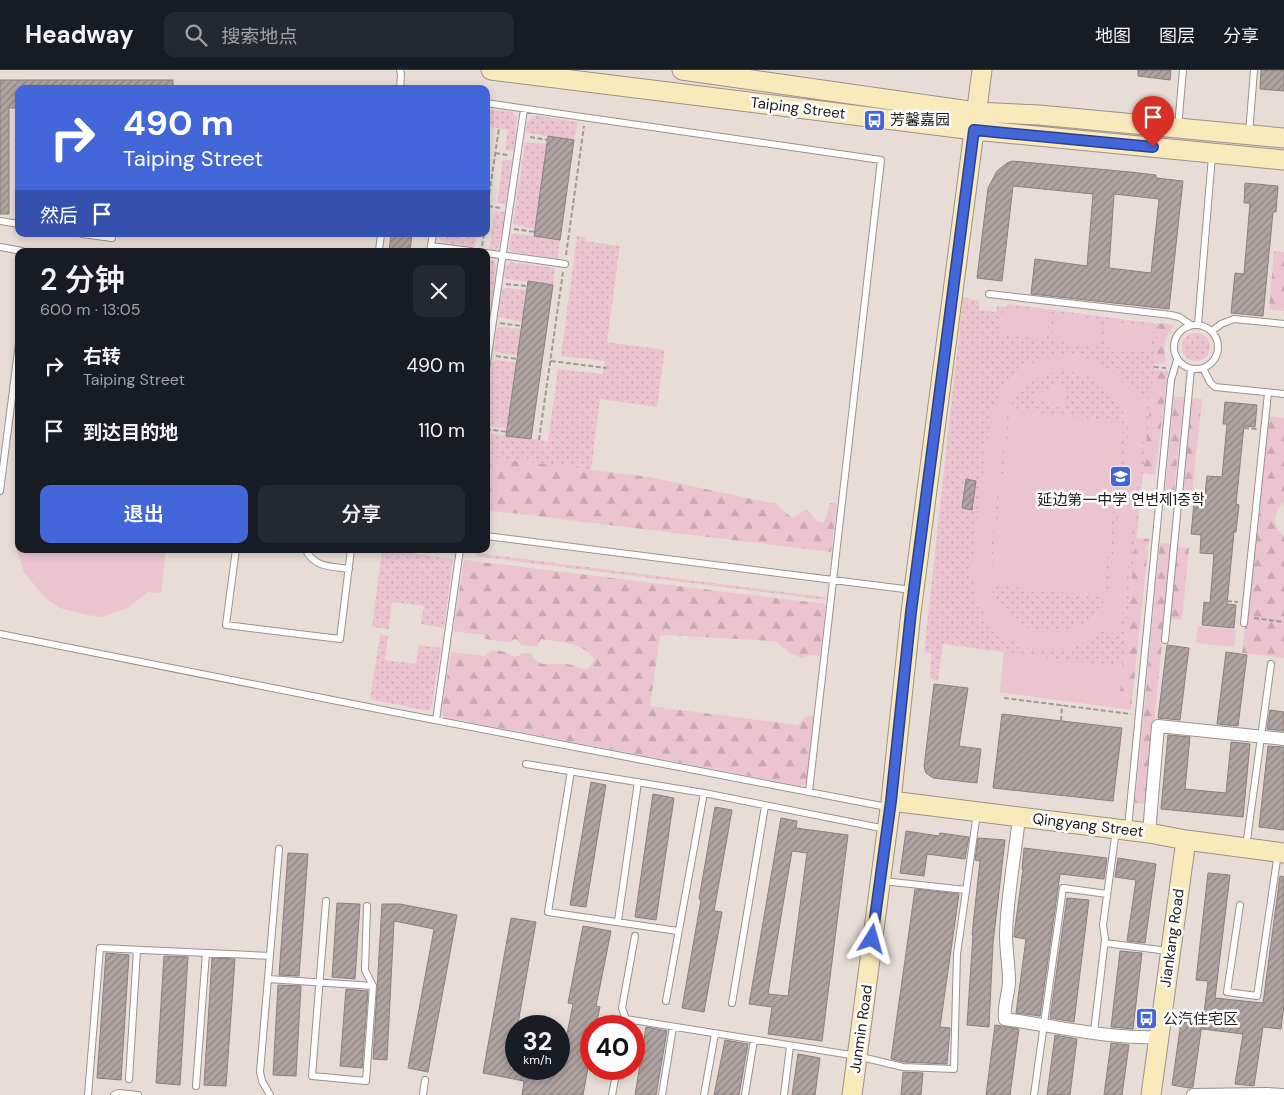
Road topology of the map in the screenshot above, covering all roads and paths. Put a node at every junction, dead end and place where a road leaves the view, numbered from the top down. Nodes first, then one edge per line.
1 (400, 70) edge
2 (492, 70) edge
3 (682, 70) edge
4 (982, 70) edge
5 (1184, 70) edge
6 (1254, 70) edge
7 (401, 85) edge
8 (490, 105) edge
9 (524, 109) junction
10 (586, 118) junction
11 (975, 121) junction
12 (499, 128) dead end
13 (1178, 128) junction
14 (1249, 134) junction
15 (520, 136) junction
16 (1284, 138) edge
17 (548, 140) dead end
18 (495, 153) junction
19 (1212, 153) junction
20 (517, 156) junction
21 (1284, 160) edge
22 (490, 191) edge
23 (490, 206) edge
24 (509, 209) junction
25 (0, 221) edge
26 (15, 223) edge
27 (507, 228) junction
28 (535, 232) dead end
29 (0, 247) edge
30 (15, 250) edge
31 (490, 254) edge
32 (503, 256) junction
33 (564, 264) junction
34 (499, 283) junction
35 (527, 286) dead end
36 (989, 294) dead end
37 (493, 322) junction
38 (1194, 324) junction
39 (1284, 324) edge
40 (521, 326) dead end
41 (1212, 330) junction
42 (490, 341) edge
43 (490, 354) edge
44 (517, 359) dead end
45 (1177, 360) junction
46 (551, 361) junction
47 (1154, 367) dead end
48 (606, 368) dead end
49 (1174, 368) junction
50 (1203, 368) junction
51 (1192, 369) junction
52 (15, 374) edge
53 (1268, 393) junction
54 (1284, 394) edge
55 (1244, 428) dead end
56 (1264, 429) junction
57 (490, 430) edge
58 (507, 432) dead end
59 (539, 440) dead end
60 (0, 491) edge
61 (1140, 505) dead end
62 (1153, 506) dead end
63 (490, 537) edge
64 (235, 553) edge
65 (308, 553) edge
66 (351, 553) edge
67 (459, 553) edge
68 (349, 568) junction
69 (833, 580) junction
70 (914, 591) junction
71 (1227, 601) dead end
72 (1246, 603) junction
73 (1244, 620) joint
74 (1284, 622) edge
75 (0, 634) edge
76 (1165, 640) dead end
77 (1271, 664) dead end
78 (1004, 698) dead end
79 (1062, 705) junction
80 (1139, 715) junction
81 (436, 720) junction
82 (1061, 721) dead end
83 (1260, 737) junction
84 (1284, 739) edge
85 (526, 764) dead end
86 (571, 771) junction
87 (638, 782) junction
88 (809, 791) junction
89 (704, 794) junction
90 (891, 804) junction
91 (765, 806) junction
92 (978, 812) junction
93 (1019, 817) junction
94 (887, 829) junction
95 (1122, 829) junction
96 (1149, 833) junction
97 (1186, 840) junction
98 (279, 848) dead end
99 (1246, 848) junction
100 (1281, 853) edge
101 (880, 881) junction
102 (966, 890) junction
103 (1107, 894) junction
104 (326, 901) dead end
105 (1240, 905) dead end
106 (367, 906) dead end
107 (618, 921) junction
108 (678, 931) junction
109 (635, 936) dead end
110 (1105, 943) junction
111 (137, 950) junction
112 (1170, 951) junction
113 (206, 953) junction
114 (270, 956) junction
115 (268, 979) junction
116 (320, 982) junction
117 (373, 986) junction
118 (666, 1001) dead end
119 (732, 1003) dead end
120 (623, 1015) edge
121 (645, 1025) edge
122 (1045, 1025) junction
123 (674, 1027) junction
124 (1094, 1032) junction
125 (714, 1034) junction
126 (1159, 1037) junction
127 (754, 1040) junction
128 (790, 1046) junction
129 (857, 1056) junction
130 (129, 1079) dead end
131 (425, 1080) dead end
132 (615, 1080) edge
133 (196, 1086) dead end
134 (88, 1095) edge
135 (114, 1095) edge
136 (138, 1095) edge
137 (270, 1095) edge
138 (423, 1095) edge
139 (612, 1095) edge
140 (662, 1095) edge
141 (704, 1095) edge
142 (745, 1095) edge
143 (784, 1095) edge
144 (852, 1095) edge
145 (1034, 1095) edge
146 (1151, 1095) edge
147 (1193, 1095) edge
148 (1206, 1095) edge
149 (1282, 1095) edge

1 - 7 lane
2 - 11 street, Taiping Street
3 - 11 street, Taiping Street
4 - 11 street, Junmin Road
5 - 13 lane
6 - 14 lane
8 - 9 lane
9 - 10 lane
9 - 15 lane
10 - 33 path
10 - 69 lane
11 - 13 street, Taiping Street
11 - 19 street, Taiping Street
11 - 70 street, Junmin Road
12 - 18 path
13 - 14 street, Taiping Street
14 - 16 street, Taiping Street
15 - 17 path
15 - 20 lane
18 - 20 path
18 - 22 path
19 - 21 street, Taiping Street
19 - 38 lane
20 - 24 lane
23 - 24 path
24 - 27 lane
25 - 26 lane
27 - 28 path
27 - 32 lane
29 - 30 lane
31 - 32 lane
32 - 33 lane
32 - 34 lane
33 - 46 path
34 - 35 path
34 - 37 lane
36 - 38 lane
37 - 40 path
37 - 42 lane
38 - 41 lane
38 - 45 lane
39 - 41 lane
41 - 50 lane
43 - 44 path
45 - 49 lane
45 - 51 lane
46 - 48 path
46 - 59 path
47 - 49 path
49 - 80 lane
50 - 51 lane
50 - 53 lane
51 - 76 lane
52 - 60 lane
53 - 54 lane
53 - 56 lane
55 - 56 path
56 - 72 lane
57 - 58 path
61 - 62 path
63 - 69 lane
64 - 68 lane
65 - 68 lane
66 - 68 lane
67 - 81 lane
69 - 70 lane
69 - 88 lane
70 - 90 street, Junmin Road
71 - 72 path
72 - 73 lane
73 - 74 path
75 - 81 lane
77 - 83 lane
78 - 79 path
79 - 80 path
79 - 82 path
80 - 95 lane
81 - 88 lane
83 - 84 street
83 - 96 street
83 - 99 lane
85 - 86 lane
86 - 87 lane
86 - 107 lane
87 - 89 lane
87 - 107 lane
88 - 90 lane
89 - 91 lane
89 - 108 lane
90 - 92 street, Qingyang Street
90 - 94 street, Junmin Road
91 - 94 lane
91 - 119 lane
92 - 93 street, Qingyang Street
92 - 102 lane
93 - 95 street, Qingyang Street
93 - 122 street
94 - 101 street, Junmin Road
95 - 96 street, Qingyang Street
95 - 103 lane
96 - 97 street, Qingyang Street
97 - 99 street, Qingyang Street
97 - 112 street, Jiankang Road
98 - 114 lane
99 - 100 street, Qingyang Street
100 - 105 lane
101 - 102 lane
101 - 129 street, Junmin Road
102 - 129 lane
103 - 110 lane
103 - 122 lane
104 - 116 lane
106 - 117 lane
107 - 108 lane
108 - 118 lane
109 - 120 lane
110 - 112 lane
110 - 124 lane
111 - 113 lane
111 - 130 lane
111 - 134 lane
112 - 126 street, Jiankang Road
113 - 114 lane
113 - 133 lane
114 - 115 lane
115 - 116 lane
115 - 137 lane
116 - 117 lane
116 - 117 lane
121 - 123 lane
122 - 124 street
122 - 145 lane
123 - 125 lane
123 - 140 lane
124 - 126 street
125 - 127 lane
125 - 141 lane
126 - 146 street, Jiankang Road
127 - 128 lane
127 - 142 lane
128 - 129 lane
128 - 143 lane
129 - 144 street, Junmin Road
131 - 138 lane
132 - 139 lane
135 - 136 lane
147 - 148 street
148 - 149 street

